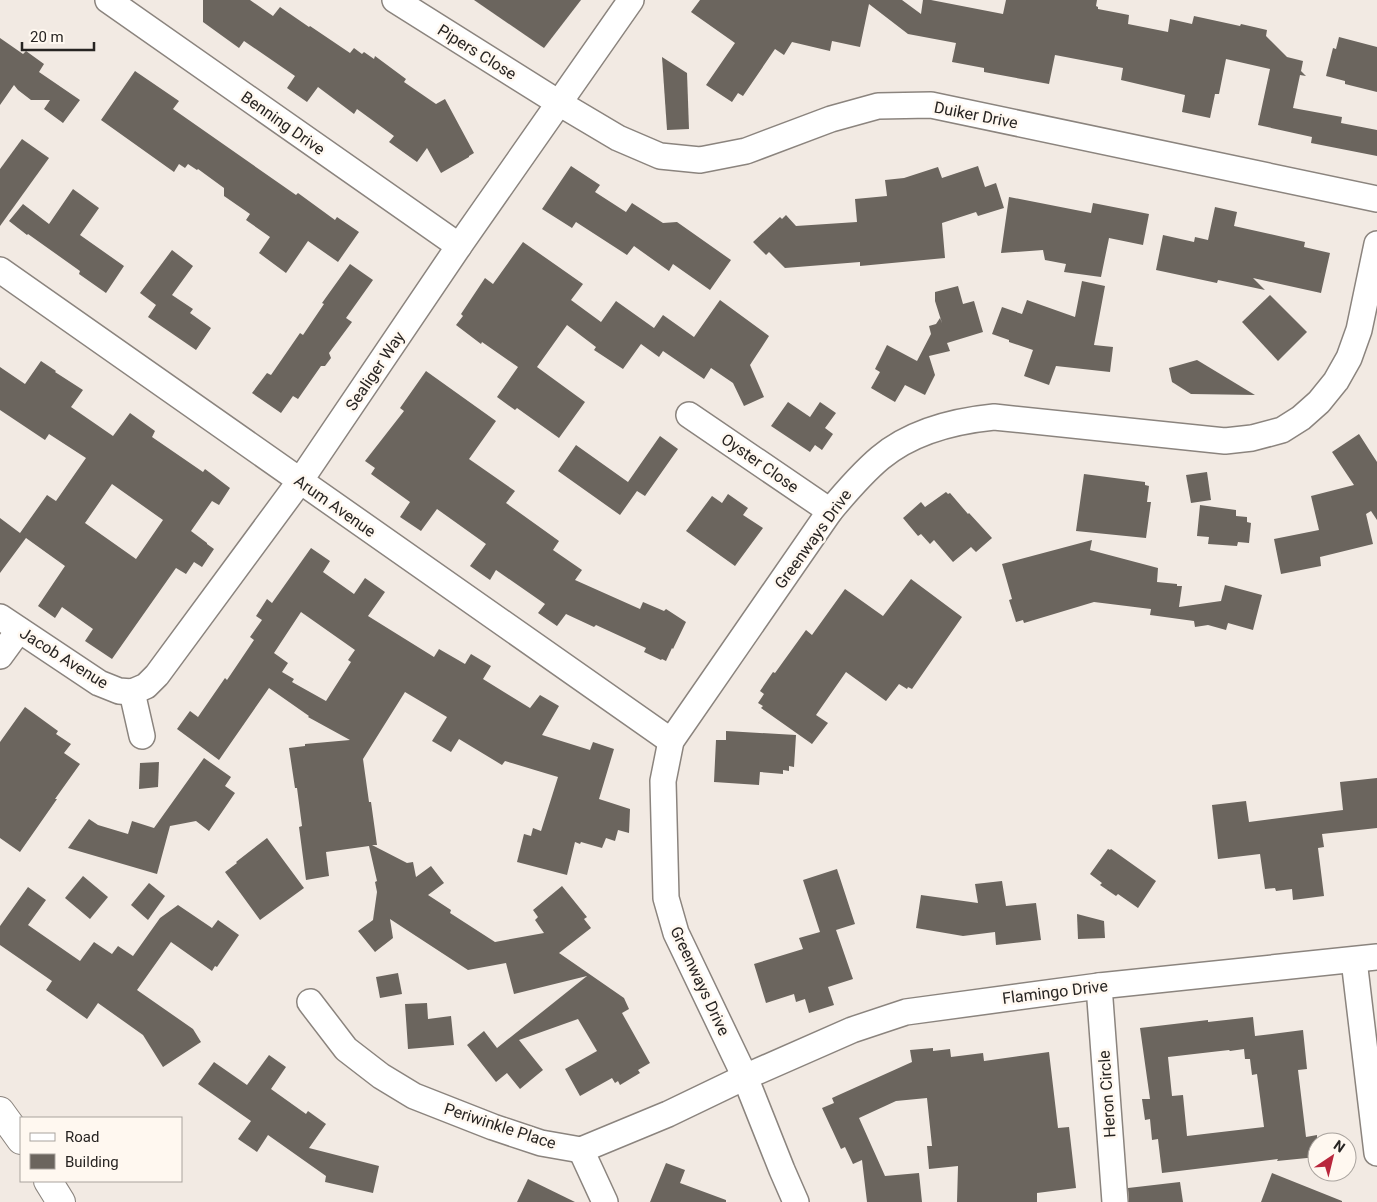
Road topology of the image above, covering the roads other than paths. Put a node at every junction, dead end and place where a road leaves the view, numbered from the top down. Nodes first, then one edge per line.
1 (108, 0) edge
2 (395, 0) edge
3 (631, 0) edge
4 (559, 103) junction
5 (1377, 199) edge
6 (1377, 244) edge
7 (459, 246) junction
8 (0, 270) edge
9 (690, 414) dead end
10 (300, 482) junction
11 (830, 511) junction
12 (9, 623) edge
13 (0, 656) edge
14 (132, 692) junction
15 (142, 736) dead end
16 (671, 741) junction
17 (1366, 958) edge
18 (1099, 986) junction
19 (310, 1002) dead end
20 (745, 1077) junction
21 (0, 1112) edge
22 (20, 1139) edge
23 (581, 1150) junction
24 (1377, 1153) edge
25 (49, 1182) edge
26 (60, 1202) edge
27 (605, 1202) edge
28 (796, 1202) edge
29 (1115, 1202) edge

1 - 7 street, Benning Drive
2 - 4 street, Pipers Close
3 - 4 street, Sealiger Way
4 - 5 street, Duiker Drive
4 - 7 street, Sealiger Way
6 - 11 street, Greenways Drive
7 - 10 street, Sealiger Way
8 - 10 street, Arum Avenue
9 - 11 street, Oyster Close
10 - 14 street, Sealiger Way
10 - 16 street, Arum Avenue
11 - 16 street, Greenways Drive
12 - 13 street
12 - 14 street, Jacob Avenue
14 - 15 street
16 - 20 street, Greenways Drive
17 - 18 street, Flamingo Drive
17 - 24 street
18 - 20 street, Flamingo Drive
18 - 29 street, Heron Circle
19 - 23 street, Periwinkle Place
20 - 23 street
20 - 28 street, Greenways Drive
21 - 22 main road
23 - 27 street
25 - 26 main road

